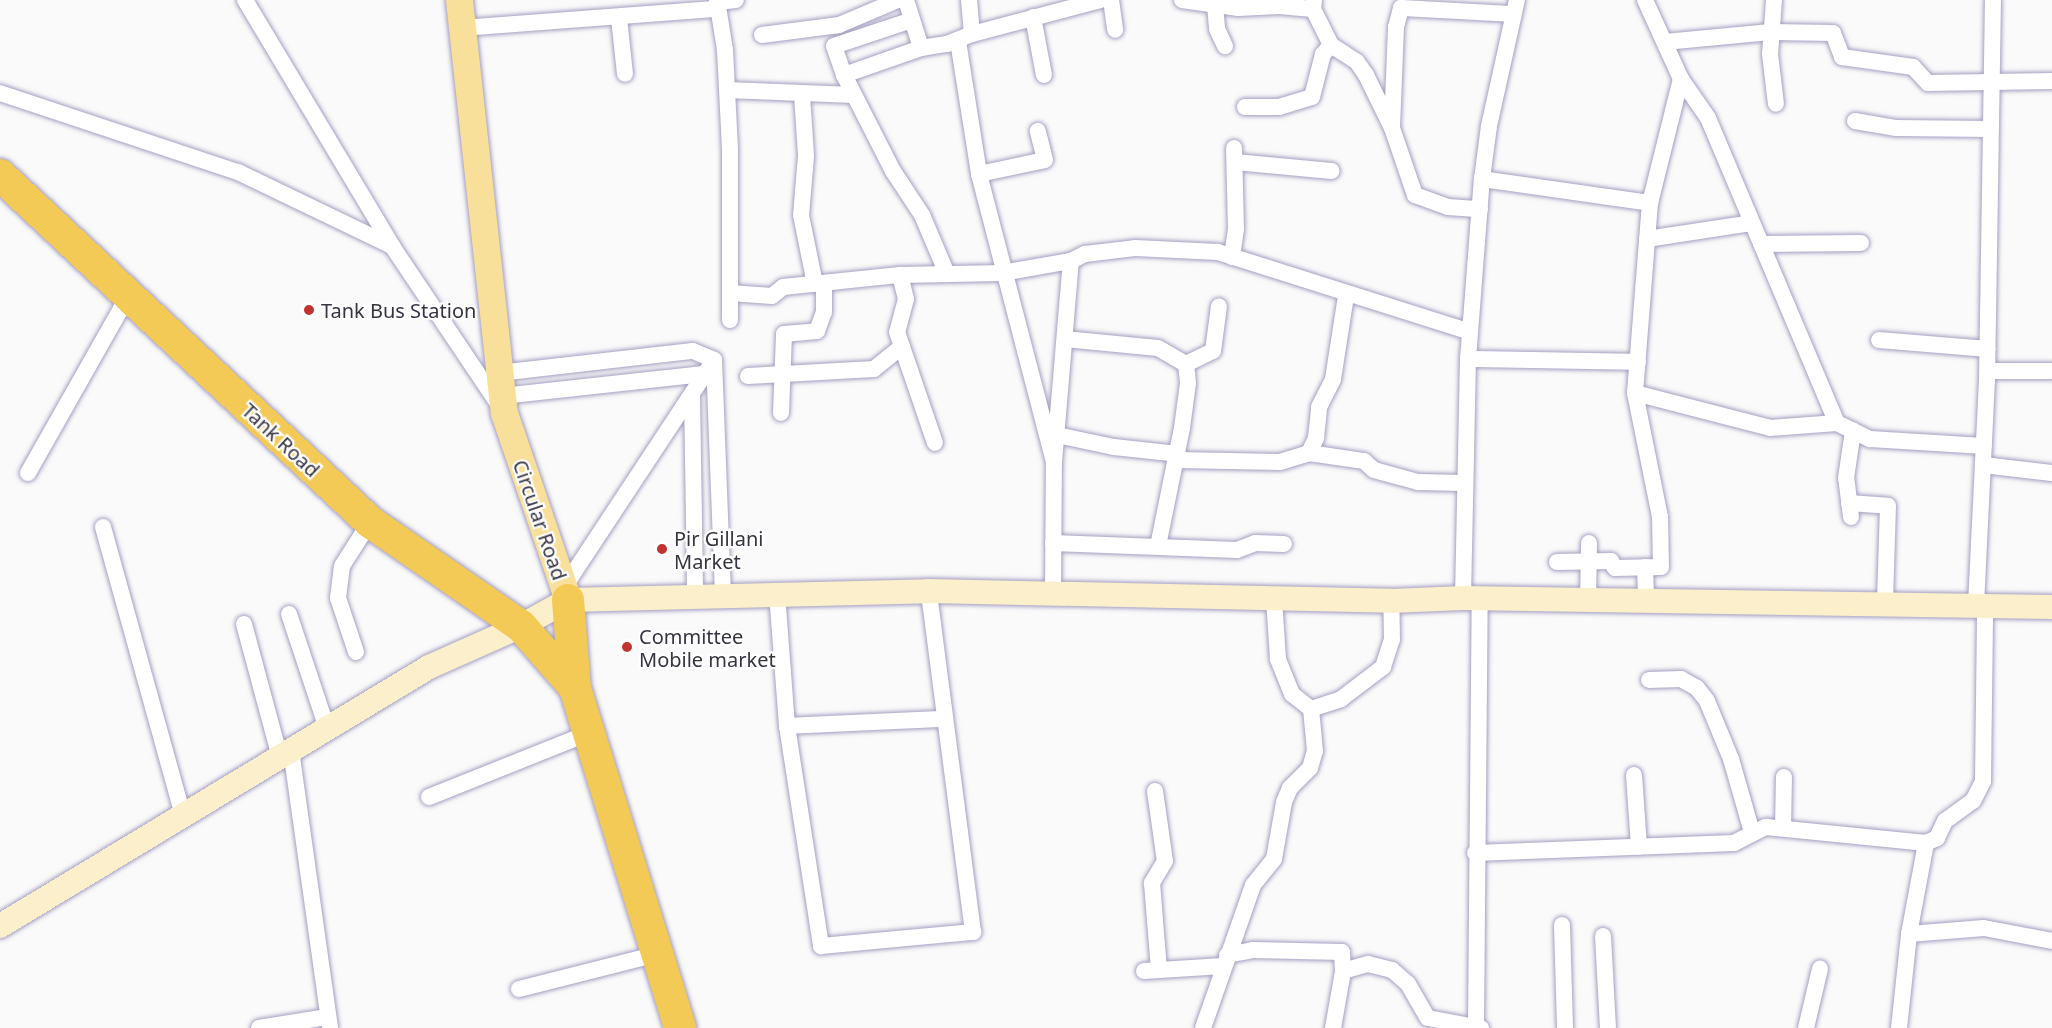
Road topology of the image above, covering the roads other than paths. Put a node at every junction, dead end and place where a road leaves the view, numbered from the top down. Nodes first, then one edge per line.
1 (245, 0) edge
2 (459, 0) edge
3 (736, 0) edge
4 (898, 0) edge
5 (906, 0) edge
6 (969, 0) edge
7 (1101, 0) edge
8 (1111, 0) edge
9 (1182, 0) edge
10 (1645, 0) edge
11 (1774, 0) edge
12 (1992, 0) edge
13 (717, 4) edge
14 (1215, 5) junction
15 (1313, 5) edge
16 (1514, 7) edge
17 (642, 8) edge
18 (1034, 17) junction
19 (619, 18) junction
20 (912, 20) junction
21 (462, 28) junction
22 (1115, 30) dead end
23 (1771, 32) junction
24 (762, 35) dead end
25 (965, 38) junction
26 (1665, 42) junction
27 (1331, 45) junction
28 (1225, 46) dead end
29 (921, 48) junction
30 (624, 74) dead end
31 (844, 75) junction
32 (1044, 75) dead end
33 (1682, 79) junction
34 (1992, 80) junction
35 (2052, 81) edge
36 (727, 90) junction
37 (0, 93) edge
38 (802, 95) junction
39 (854, 95) junction
40 (1776, 104) dead end
41 (1245, 107) dead end
42 (1855, 121) dead end
43 (1392, 128) junction
44 (1991, 129) junction
45 (1038, 131) dead end
46 (1332, 171) dead end
47 (979, 174) junction
48 (0, 175) edge
49 (1482, 179) junction
50 (1650, 203) junction
51 (1480, 208) junction
52 (1751, 223) junction
53 (1647, 239) junction
54 (1860, 243) dead end
55 (1761, 244) junction
56 (392, 246) junction
57 (1232, 257) junction
58 (1071, 261) junction
59 (1002, 273) junction
60 (947, 274) junction
61 (900, 275) junction
62 (819, 283) junction
63 (730, 293) junction
64 (128, 296) junction
65 (1346, 296) junction
66 (1219, 306) dead end
67 (730, 320) dead end
68 (1470, 332) junction
69 (1065, 339) junction
70 (1879, 340) dead end
71 (902, 346) junction
72 (1988, 349) junction
73 (1468, 359) junction
74 (1638, 362) junction
75 (1186, 364) junction
76 (709, 367) junction
77 (1988, 371) junction
78 (2052, 371) edge
79 (781, 374) junction
80 (748, 376) dead end
81 (1635, 393) junction
82 (502, 394) junction
83 (692, 394) junction
84 (781, 413) dead end
85 (1837, 423) junction
86 (1852, 431) junction
87 (1057, 435) junction
88 (935, 443) dead end
89 (1984, 446) junction
90 (1309, 453) junction
91 (1177, 457) junction
92 (1054, 462) junction
93 (1983, 465) junction
94 (28, 473) dead end
95 (2052, 473) edge
96 (1464, 483) junction
97 (370, 522) junction
98 (103, 527) dead end
99 (1053, 543) junction
100 (1589, 543) dead end
101 (1284, 544) dead end
102 (1158, 546) junction
103 (1557, 562) dead end
104 (1589, 562) junction
105 (1645, 567) junction
106 (929, 591) junction
107 (777, 593) junction
108 (1053, 593) junction
109 (565, 594) junction
110 (723, 595) junction
111 (695, 596) junction
112 (1274, 598) junction
113 (1471, 599) junction
114 (1392, 601) junction
115 (1588, 602) junction
116 (1646, 603) junction
117 (1885, 604) junction
118 (1981, 605) junction
119 (2052, 607) edge
120 (289, 614) dead end
121 (244, 624) dead end
122 (521, 626) junction
123 (356, 652) dead end
124 (1649, 680) dead end
125 (575, 688) junction
126 (1311, 709) junction
127 (943, 719) junction
128 (787, 726) junction
129 (327, 728) junction
130 (589, 733) junction
131 (285, 753) junction
132 (1634, 775) dead end
133 (1784, 777) dead end
134 (1155, 791) dead end
135 (429, 797) dead end
136 (183, 815) junction
137 (1783, 828) junction
138 (1752, 832) junction
139 (1926, 843) junction
140 (1639, 847) junction
141 (1475, 853) junction
142 (1562, 925) dead end
143 (0, 926) edge
144 (1909, 934) junction
145 (1603, 936) dead end
146 (2052, 940) edge
147 (657, 954) junction
148 (1225, 961) junction
149 (1820, 969) dead end
150 (1343, 971) junction
151 (519, 989) dead end
152 (328, 1022) edge
153 (1479, 1027) edge
154 (259, 1028) edge
155 (680, 1028) edge
156 (1203, 1028) edge
157 (1333, 1028) edge
158 (1565, 1028) edge
159 (1608, 1028) edge
160 (1806, 1028) edge
161 (1899, 1028) edge

1 - 56 street
2 - 21 main road, Circular Road
3 - 13 street
4 - 24 street
5 - 20 street
6 - 25 street
7 - 18 street
8 - 22 street
9 - 14 street
10 - 26 street
11 - 23 street
12 - 34 street
13 - 17 street
13 - 36 street
14 - 15 street
14 - 28 street
15 - 27 street
16 - 43 street
16 - 49 street
17 - 19 street
18 - 25 street
18 - 32 street
19 - 21 street
19 - 30 street
20 - 29 street
20 - 31 street
21 - 82 main road, Circular Road
23 - 26 street
23 - 34 street
23 - 40 street
25 - 29 street
25 - 47 street
26 - 33 street
27 - 41 street
27 - 43 street
29 - 31 street
31 - 39 street
33 - 50 street
33 - 52 street
34 - 35 street
34 - 44 street
36 - 38 street
36 - 63 street
37 - 56 street
38 - 39 street
38 - 62 street
39 - 60 street
42 - 44 street
43 - 51 street
44 - 72 street
45 - 47 street
46 - 57 street
47 - 59 street
48 - 64 highway, Tank Road
49 - 50 street
49 - 51 street
50 - 53 street
51 - 68 street
52 - 53 street
52 - 55 street
53 - 74 street
54 - 55 street
55 - 85 street
56 - 82 street
57 - 58 street
57 - 65 street
58 - 59 street
58 - 69 street
59 - 60 street
59 - 92 street
60 - 61 street
61 - 62 street
61 - 71 street
62 - 63 street
62 - 79 street
63 - 67 street
64 - 94 street
64 - 97 highway, Tank Road
65 - 68 street
65 - 90 street
66 - 75 street
68 - 73 street
69 - 75 street
69 - 87 street
70 - 72 street
71 - 79 street
71 - 88 street
72 - 77 street
73 - 74 street
73 - 96 street
74 - 81 street
75 - 91 street
76 - 82 street
76 - 82 street
76 - 83 street
76 - 110 street
77 - 78 street
77 - 89 street
79 - 80 street
79 - 84 street
81 - 85 street
81 - 105 street
82 - 109 main road, Circular Road
83 - 109 street
83 - 111 street
85 - 86 street
86 - 89 street
86 - 117 street
87 - 91 street
87 - 92 street
89 - 93 street
90 - 91 street
90 - 96 street
91 - 102 street
92 - 99 street
93 - 95 street
93 - 118 street
96 - 113 street
97 - 122 highway, Tank Road
97 - 123 street
98 - 136 street
99 - 102 street
99 - 108 street
100 - 104 street
101 - 102 street
103 - 104 street
104 - 105 street
104 - 115 street
105 - 116 street
106 - 107 main road
106 - 108 main road
106 - 127 street
107 - 110 main road
107 - 128 street
108 - 112 main road
109 - 111 main road
109 - 122 main road
109 - 125 highway, Circular Road
110 - 111 main road
112 - 114 main road
112 - 126 street
113 - 114 main road
113 - 115 main road
113 - 141 street
114 - 126 street
115 - 116 main road
116 - 117 main road
117 - 118 main road
118 - 119 main road
118 - 139 street
120 - 129 street
121 - 131 street
122 - 125 highway, Tank Road
122 - 129 main road
124 - 138 street
125 - 130 highway, Circular Road
126 - 148 street
127 - 128 street
127 - 128 street
129 - 131 main road
130 - 135 street
130 - 147 highway, Circular Road
131 - 136 main road
131 - 152 street
132 - 140 street
133 - 137 street
134 - 148 street
136 - 143 main road
137 - 138 street
137 - 139 street
138 - 140 street
139 - 144 street
140 - 141 street
141 - 153 street
142 - 158 street
144 - 146 street
144 - 161 street
145 - 159 street
147 - 151 street
147 - 155 highway, Circular Road
148 - 150 street
148 - 156 street
149 - 160 street
150 - 153 street
150 - 157 street
152 - 154 street

